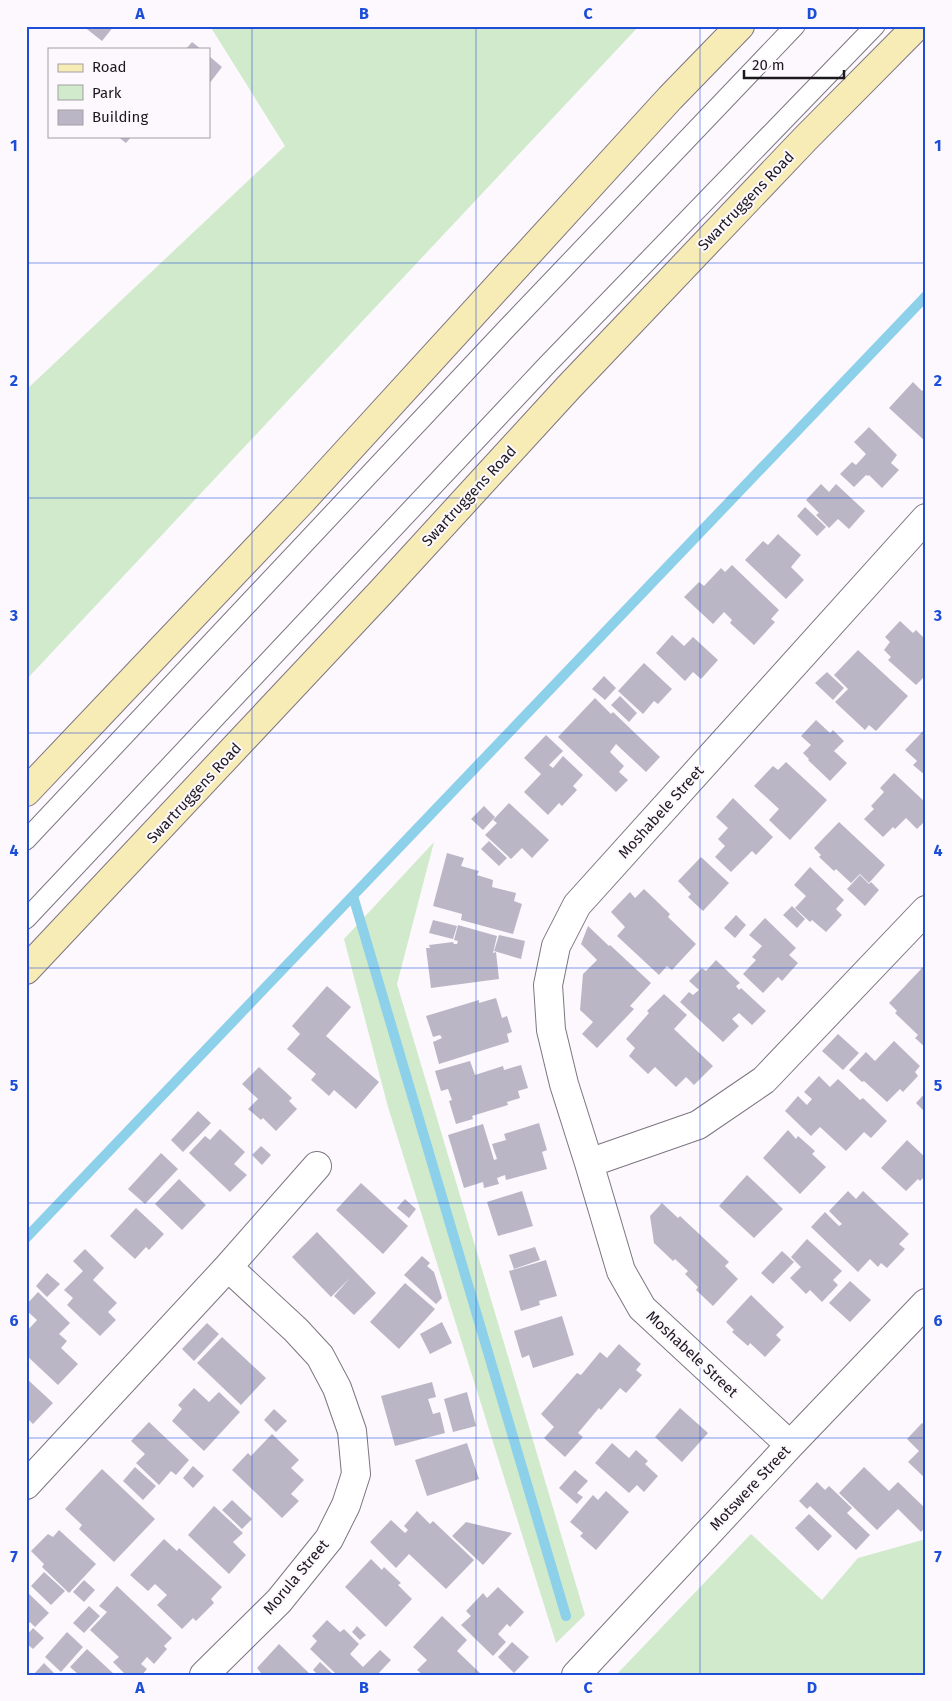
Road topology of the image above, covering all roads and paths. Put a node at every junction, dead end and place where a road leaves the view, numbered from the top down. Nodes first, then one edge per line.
1 (740, 26) edge
2 (795, 26) edge
3 (875, 26) edge
4 (916, 26) edge
5 (926, 518) edge
6 (26, 792) edge
7 (26, 840) edge
8 (926, 910) edge
9 (26, 919) edge
10 (26, 970) edge
11 (589, 1163) junction
12 (317, 1166) dead end
13 (228, 1267) junction
14 (926, 1303) edge
15 (790, 1445) junction
16 (26, 1485) edge
17 (204, 1675) edge
18 (576, 1675) edge

1 - 6 main road
2 - 7 lane
3 - 9 lane
4 - 10 main road, Swartruggens Road
5 - 11 street, Moshabele Street
8 - 11 street
11 - 15 street, Moshabele Street
12 - 13 street
13 - 16 street
13 - 17 street, Morula Street
14 - 15 street, Motswere Street
15 - 18 street, Motswere Street

